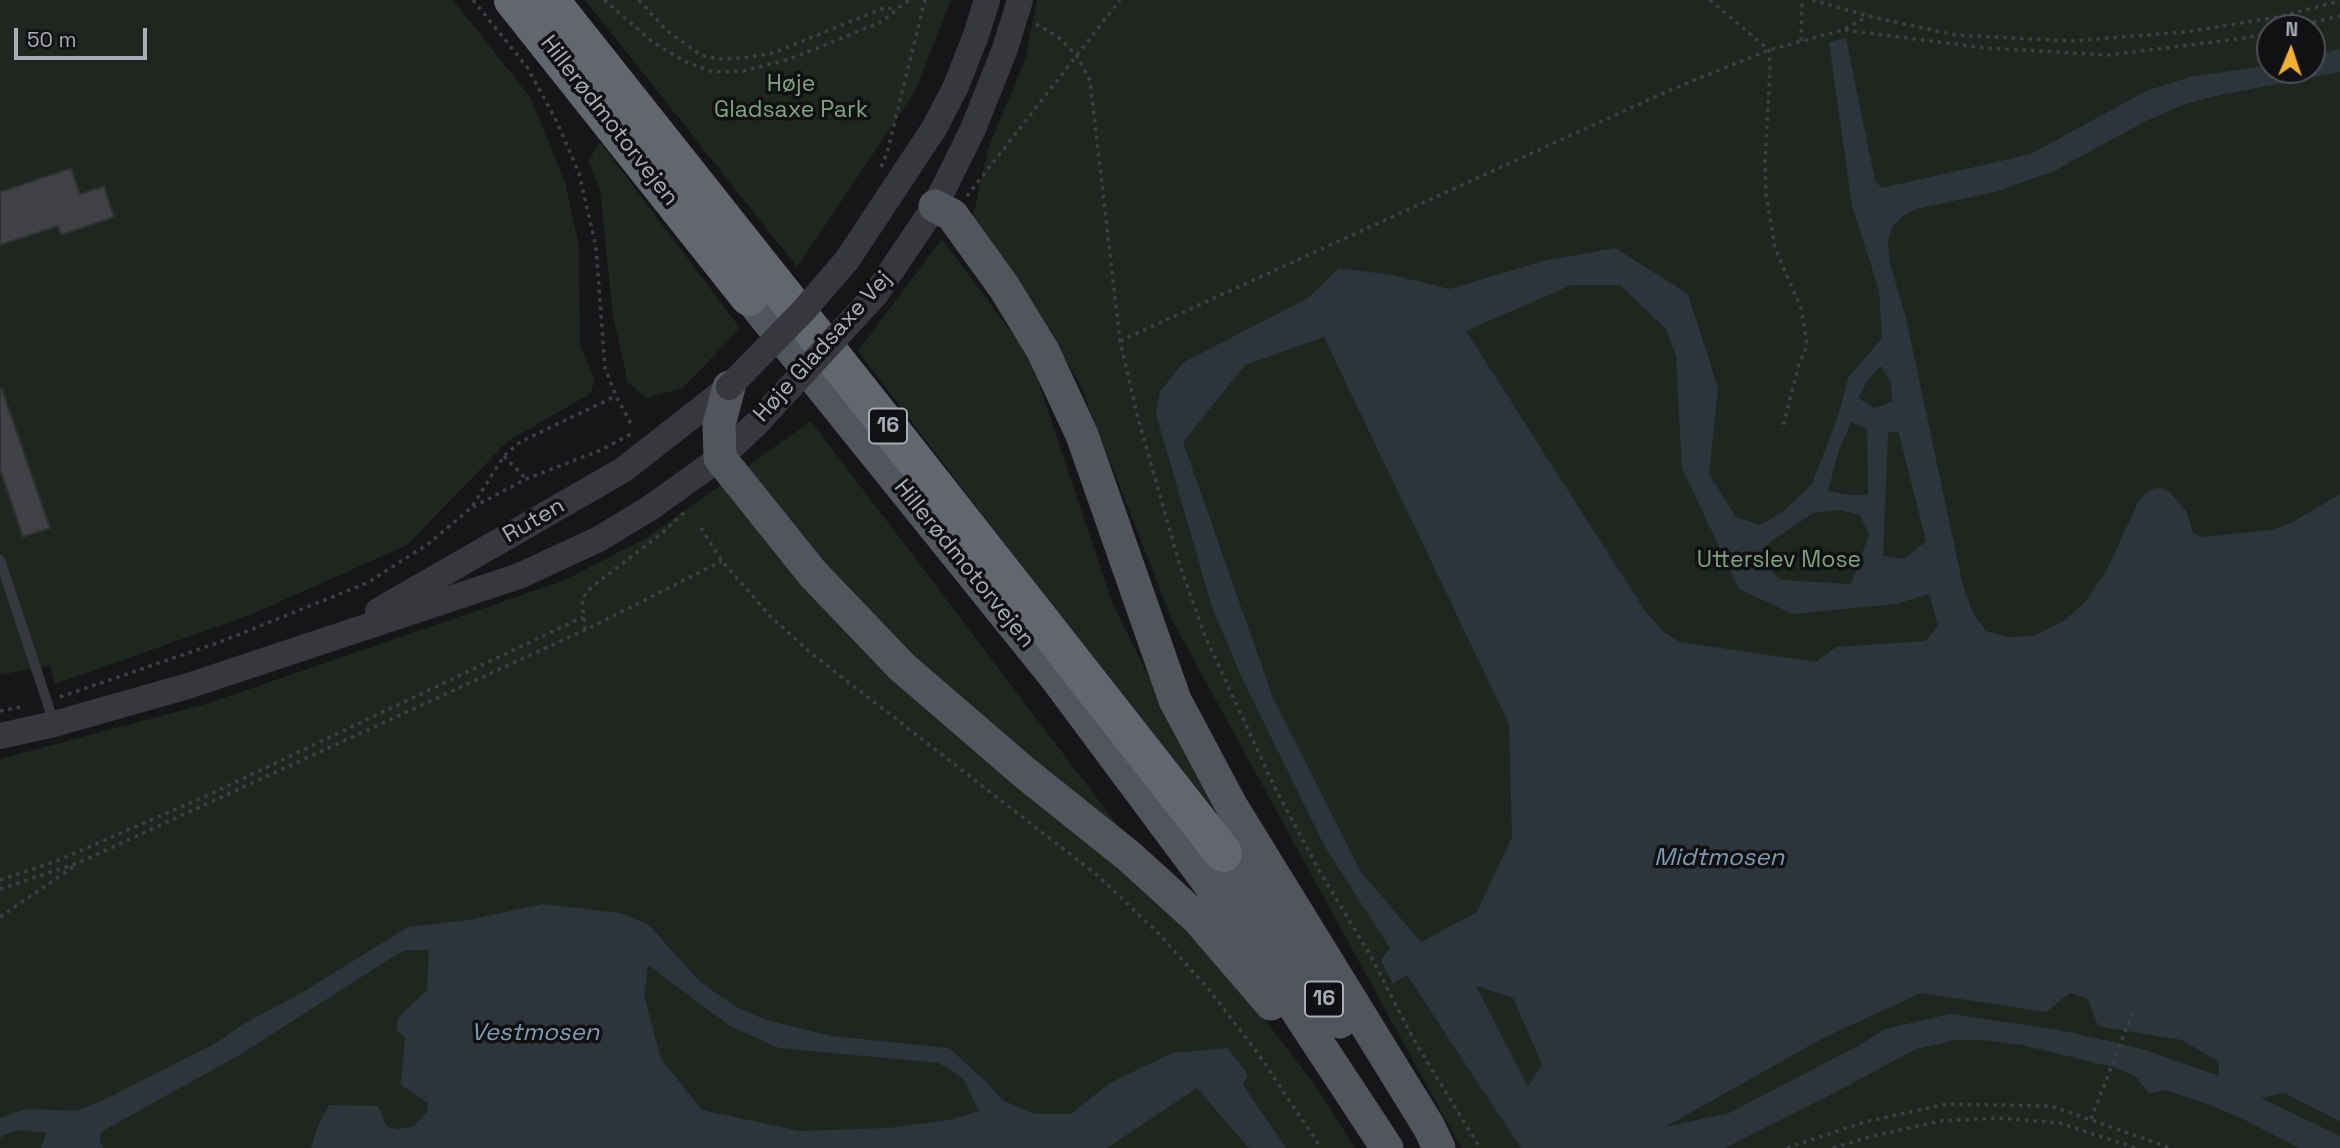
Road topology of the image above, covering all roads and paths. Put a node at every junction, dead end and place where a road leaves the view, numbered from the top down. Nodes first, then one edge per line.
1 (473, 0) edge
2 (513, 0) edge
3 (550, 0) edge
4 (604, 0) edge
5 (639, 0) edge
6 (909, 0) edge
7 (925, 0) edge
8 (987, 0) edge
9 (1020, 0) edge
10 (1120, 0) edge
11 (1710, 0) edge
12 (1802, 0) edge
13 (1812, 0) edge
14 (2340, 1) edge
15 (898, 9) junction
16 (1868, 16) junction
17 (1036, 24) dead end
18 (1843, 30) junction
19 (2256, 36) edge
20 (1801, 41) junction
21 (1769, 50) junction
22 (1076, 55) junction
23 (887, 153) dead end
24 (944, 210) junction
25 (878, 216) junction
26 (749, 297) joint
27 (1120, 341) junction
28 (729, 387) junction
29 (616, 396) junction
30 (631, 424) dead end
31 (1782, 430) dead end
32 (636, 432) dead end
33 (504, 456) junction
34 (720, 458) junction
35 (526, 478) junction
36 (471, 508) junction
37 (701, 528) dead end
38 (0, 560) edge
39 (722, 561) junction
40 (585, 630) junction
41 (328, 639) junction
42 (0, 711) edge
43 (50, 713) junction
44 (0, 736) edge
45 (1223, 853) joint
46 (78, 863) junction
47 (0, 880) edge
48 (0, 889) edge
49 (0, 918) edge
50 (2132, 1014) dead end
51 (1363, 1110) junction
52 (2091, 1119) junction
53 (1321, 1148) edge
54 (1387, 1148) edge
55 (1421, 1148) edge
56 (1439, 1148) edge
57 (1480, 1148) edge
58 (1787, 1148) edge
59 (1833, 1148) edge
60 (2136, 1148) edge
61 (2171, 1148) edge

1 - 29 path
2 - 26 highway, Hillerødmotorvejen / 16
3 - 45 highway, Hillerødmotorvejen / 16
4 - 15 path
5 - 15 path
6 - 15 path
7 - 23 path
8 - 25 street, Høje Gladsaxe Vej
9 - 24 street, Høje Gladsaxe Vej
10 - 22 path
11 - 21 path
12 - 20 path
13 - 16 path
14 - 16 path
16 - 18 path
17 - 22 path
18 - 19 path
18 - 20 path
20 - 21 path
21 - 27 path
21 - 31 path
22 - 24 path
22 - 27 path
24 - 25 street
24 - 34 street, Høje Gladsaxe Vej, bridge
24 - 56 main road
25 - 28 street, Høje Gladsaxe Vej, bridge
26 - 51 main road, Hillerødmotorvejen / 16
27 - 57 path
28 - 34 main road
28 - 41 street, Ruten
29 - 30 path
29 - 33 path
32 - 35 path
33 - 35 path
33 - 36 path
34 - 41 street, Ruten
34 - 51 main road
35 - 36 path
36 - 43 path
37 - 39 path
38 - 43 lane
39 - 40 path
39 - 53 path
40 - 46 path
40 - 47 path
41 - 43 street, Ruten
42 - 43 path
43 - 44 street, Ruten
45 - 55 main road, Hillerødmotorvejen / 16
46 - 48 path
46 - 49 path
50 - 52 path
51 - 54 main road, Hillerødmotorvejen / 16
52 - 58 path
52 - 61 path
59 - 60 path

